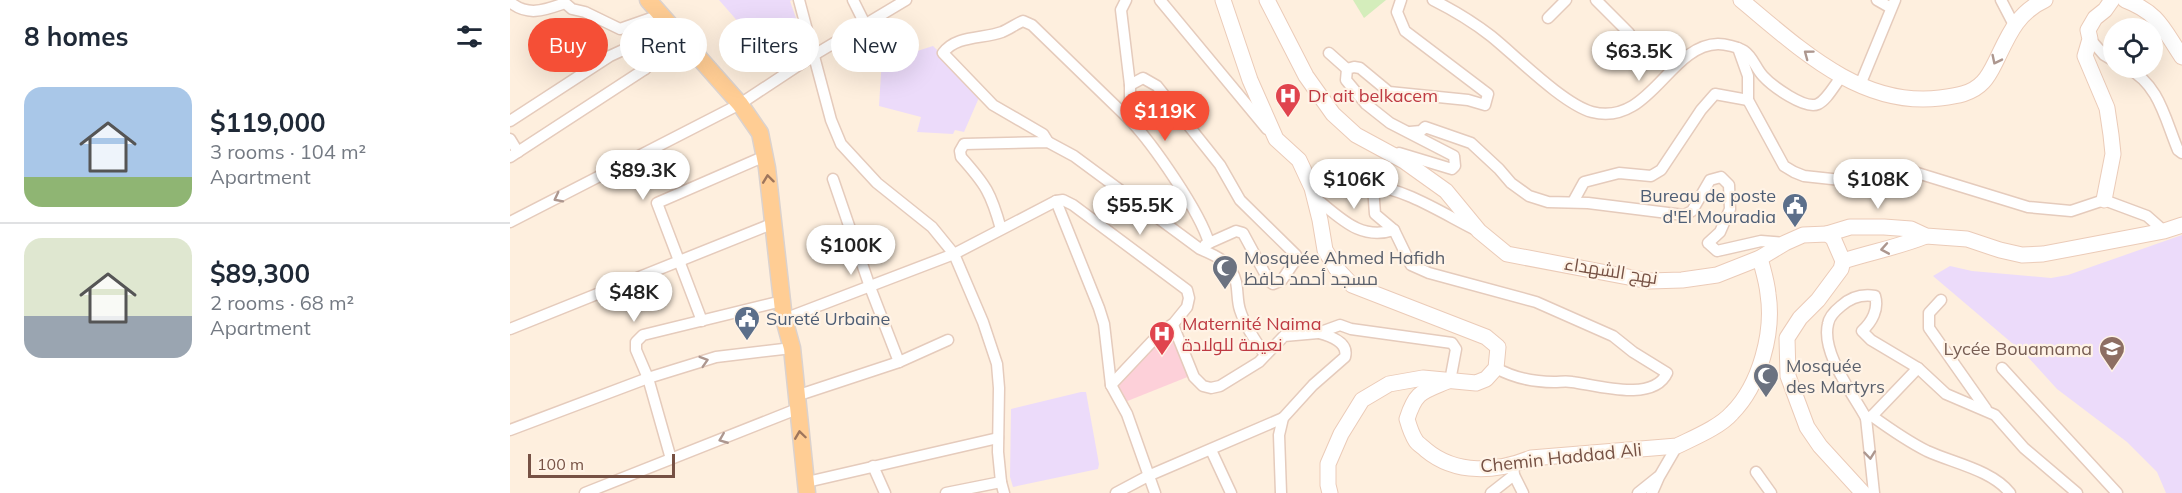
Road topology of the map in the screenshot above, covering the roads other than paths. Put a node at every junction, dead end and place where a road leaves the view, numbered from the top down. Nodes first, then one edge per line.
1 (648, 0) edge
2 (799, 0) edge
3 (853, 0) edge
4 (906, 0) edge
5 (1126, 0) edge
6 (1160, 0) edge
7 (1223, 0) edge
8 (1267, 0) edge
9 (1401, 0) edge
10 (1433, 0) edge
11 (1566, 0) edge
12 (1596, 0) edge
13 (1741, 0) edge
14 (1877, 0) edge
15 (2001, 0) edge
16 (2045, 0) edge
17 (2112, 0) edge
18 (2125, 0) edge
19 (510, 2) edge
20 (1893, 4) edge
21 (660, 15) junction
22 (663, 18) edge
23 (804, 18) edge
24 (862, 18) edge
25 (875, 18) edge
26 (1548, 18) dead end
27 (2014, 25) junction
28 (1629, 33) dead end
29 (2090, 39) junction
30 (1738, 48) junction
31 (620, 51) edge
32 (1329, 53) dead end
33 (2103, 54) edge
34 (2182, 57) edge
35 (707, 66) edge
36 (1347, 69) junction
37 (640, 72) edge
38 (788, 72) edge
39 (818, 72) edge
40 (1842, 76) junction
41 (2144, 78) edge
42 (1130, 85) junction
43 (1860, 85) junction
44 (1748, 100) junction
45 (740, 104) junction
46 (1130, 120) junction
47 (510, 122) edge
48 (1410, 132) junction
49 (510, 138) edge
50 (1276, 139) junction
51 (1048, 142) junction
52 (1382, 148) junction
53 (2182, 153) edge
54 (514, 155) edge
55 (765, 156) junction
56 (833, 179) dead end
57 (1314, 197) junction
58 (2104, 200) junction
59 (1056, 201) junction
60 (1573, 202) junction
61 (510, 222) edge
62 (774, 223) junction
63 (2182, 225) edge
64 (1001, 229) junction
65 (1394, 230) junction
66 (1479, 231) junction
67 (2164, 231) junction
68 (1827, 234) junction
69 (1926, 236) junction
70 (1785, 243) junction
71 (1204, 246) junction
72 (954, 254) junction
73 (1760, 258) junction
74 (680, 260) junction
75 (1844, 261) junction
76 (870, 287) junction
77 (1941, 300) dead end
78 (782, 301) junction
79 (784, 319) junction
80 (702, 321) junction
81 (1173, 325) junction
82 (510, 329) edge
83 (1318, 333) junction
84 (948, 340) dead end
85 (792, 348) junction
86 (1265, 355) junction
87 (899, 362) junction
88 (1496, 368) junction
89 (1918, 368) junction
90 (2002, 368) dead end
91 (648, 378) junction
92 (1450, 381) junction
93 (1111, 384) junction
94 (796, 403) junction
95 (1986, 410) junction
96 (1869, 417) junction
97 (1283, 418) junction
98 (510, 430) edge
99 (998, 438) junction
100 (1677, 446) junction
101 (1211, 450) junction
102 (671, 459) junction
103 (873, 466) junction
104 (1514, 470) junction
105 (1756, 472) dead end
106 (1148, 476) junction
107 (1659, 477) junction
108 (807, 488) edge
109 (1003, 488) edge
110 (585, 493) edge
111 (885, 493) edge
112 (946, 493) edge
113 (1116, 493) edge
114 (1155, 493) edge
115 (1231, 493) edge
116 (1281, 493) edge
117 (1330, 493) edge
118 (1491, 493) edge
119 (1523, 493) edge
120 (1638, 493) edge
121 (1652, 493) edge
122 (1771, 493) edge
123 (1863, 493) edge
124 (1874, 493) edge
125 (2010, 493) edge
126 (2077, 493) edge
127 (2117, 493) edge

1 - 21 main road
2 - 23 street
3 - 24 street
4 - 25 street
5 - 42 street
6 - 50 street
7 - 50 street
8 - 52 street, نهج الشهداء
9 - 36 street
10 - 30 street
11 - 26 street
12 - 28 street
40 -> 13 street
14 - 20 street
15 - 27 street
16 - 27 street
17 - 29 street
18 - 34 street
19 - 21 street
20 - 43 street
21 - 22 main road
27 -> 43 street
29 - 33 street
29 - 58 street
30 - 40 street
30 - 44 street
31 - 47 street
32 - 36 street
35 - 45 main road
36 - 48 street
37 - 54 street
38 - 45 street
39 - 72 street
40 - 43 street
41 - 53 street
42 - 46 street
42 - 71 street
44 - 58 street
44 - 60 street
45 - 55 main road
45 -> 61 street
46 - 51 street
46 - 71 street
48 - 52 street
48 - 60 street
49 - 54 street
50 - 57 street
51 - 64 street
51 - 71 street
52 - 66 street, نهج الشهداء
62 -> 55 main road
55 - 74 street
56 - 76 street
57 - 65 street
57 - 88 street
58 - 67 street
59 - 64 street
59 - 81 street
59 - 93 street
60 - 70 street
62 - 74 street
62 - 78 main road
63 - 67 street
64 - 72 street
65 - 66 street
65 - 88 street
66 - 73 street, نهج الشهداء
67 - 69 street
68 - 69 street, نهج الشهداء
68 - 70 street, نهج الشهداء
68 - 75 street
69 -> 75 street
70 - 73 street, نهج الشهداء
71 - 86 street
72 - 76 street
72 - 99 street
73 - 100 street, Chemin Haddad Ali
74 - 80 street
74 - 82 street
75 - 123 street
76 - 79 street
76 - 87 street
77 - 95 street
78 - 79 main road
78 - 80 street
79 - 85 main road
80 - 91 street
81 - 86 street
81 - 93 street
83 - 86 street
83 - 92 street
83 - 97 street
84 - 87 street
91 -> 85 street
85 - 94 main road
87 - 94 street
88 - 92 street
89 - 95 street
89 - 96 street
89 - 96 street
90 - 127 street
91 - 98 street
91 - 102 street
92 - 104 street, Chemin Haddad Ali
92 - 117 street
93 - 106 street
94 -> 102 street
108 -> 94 main road
95 - 126 street
96 -> 124 street
96 - 125 street
97 - 101 street
97 - 116 street
99 - 103 street
99 - 109 street
100 - 104 street, Chemin Haddad Ali
100 - 107 street
101 - 106 street
101 - 115 street
102 - 110 street
103 - 108 street
103 - 111 street
104 - 118 street
104 - 119 street
105 - 122 street
106 - 113 street
106 - 114 street
107 - 120 street
107 - 121 street
109 - 112 street

